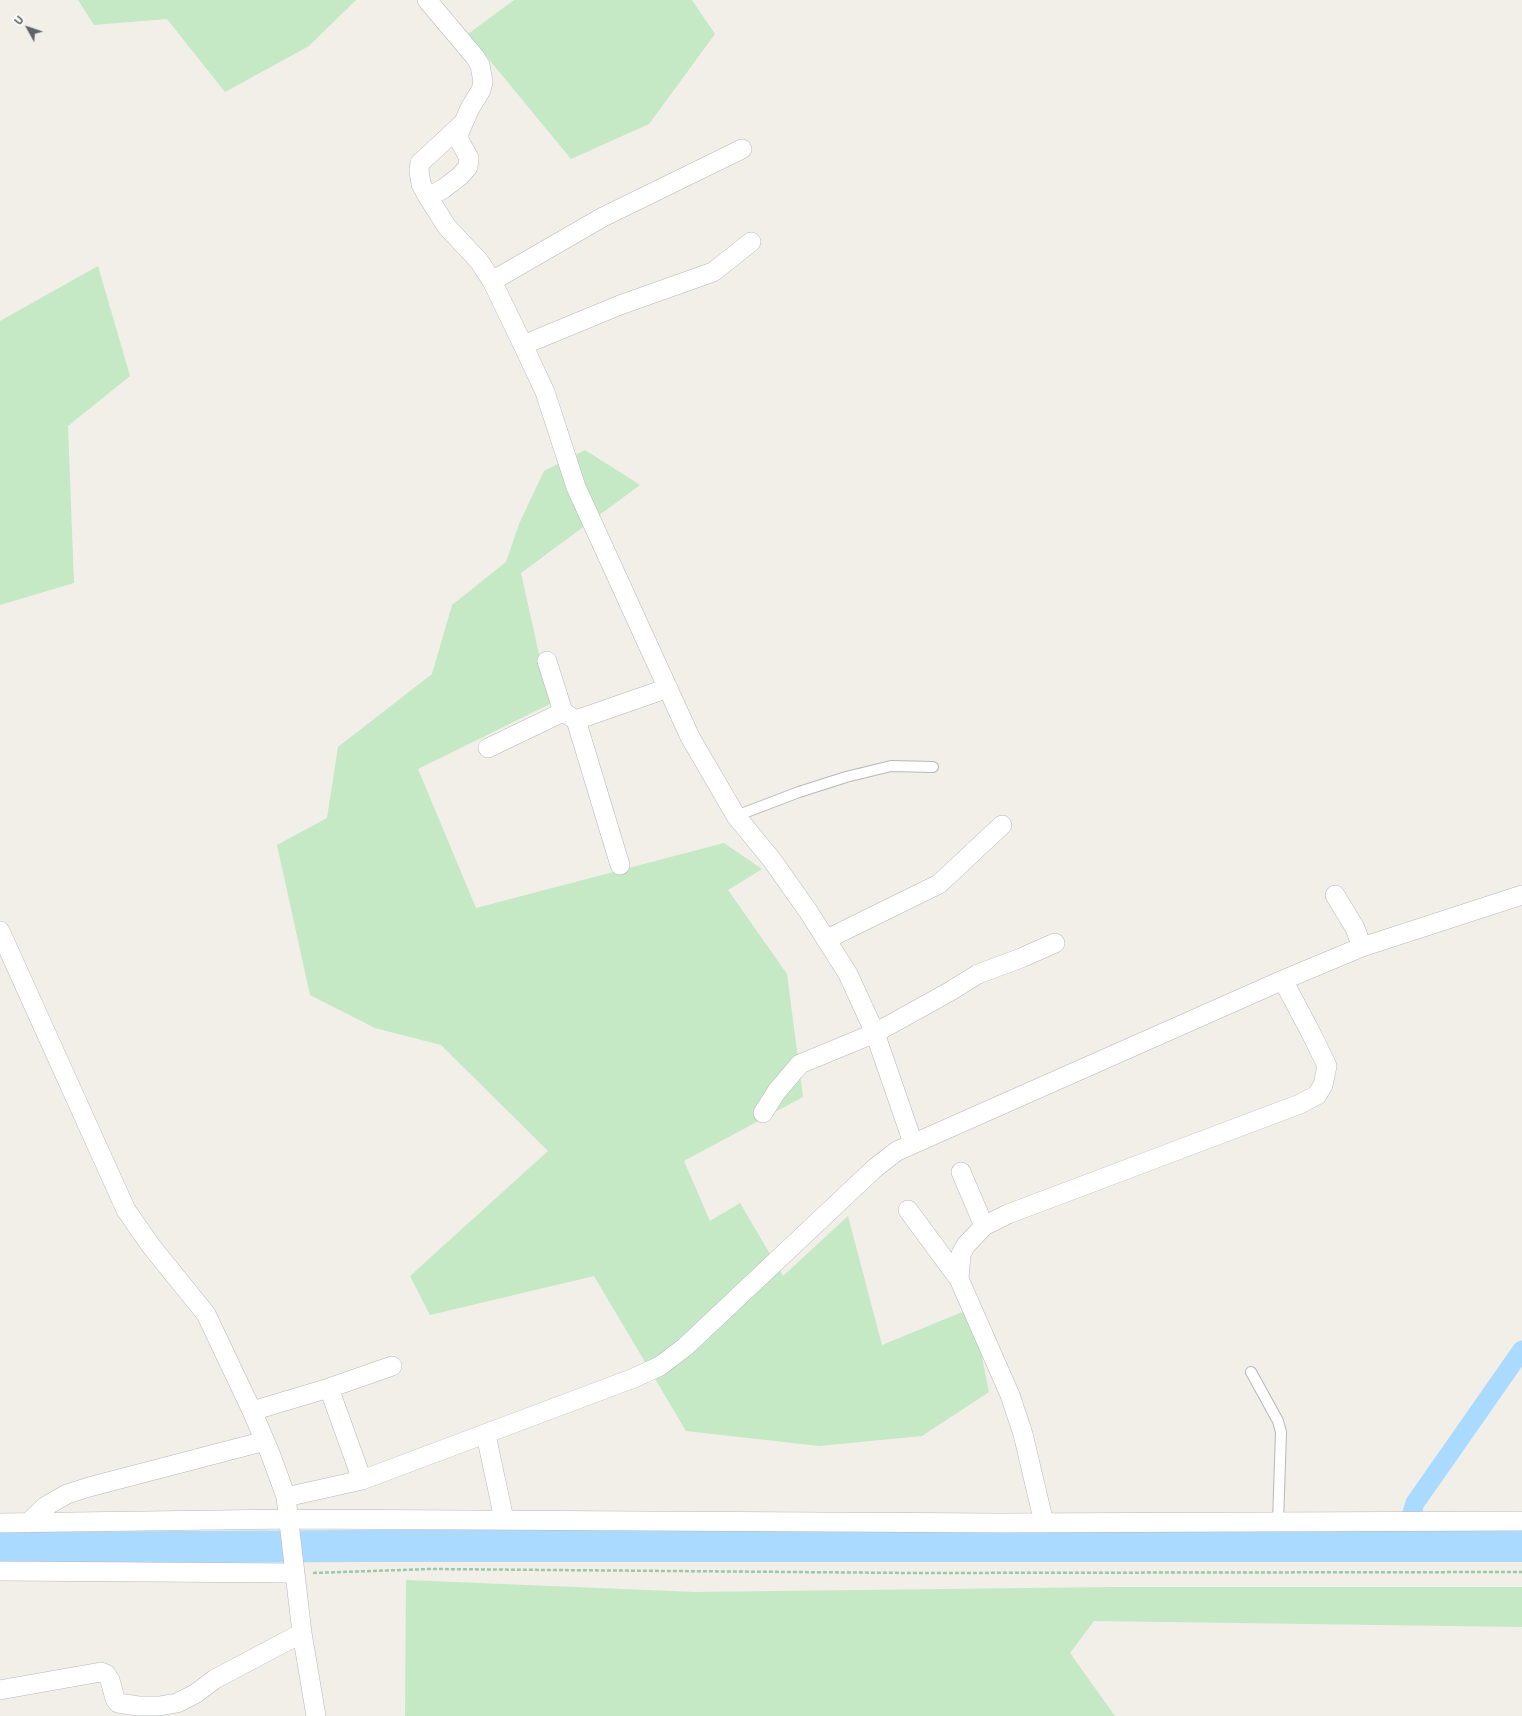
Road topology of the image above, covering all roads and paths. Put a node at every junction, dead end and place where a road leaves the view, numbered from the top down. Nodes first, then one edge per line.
1 (427, 0) edge
2 (461, 125) junction
3 (742, 149) dead end
4 (428, 197) junction
5 (751, 242) dead end
6 (492, 281) junction
7 (523, 345) junction
8 (547, 661) dead end
9 (668, 688) junction
10 (569, 716) junction
11 (488, 748) dead end
12 (933, 767) dead end
13 (736, 816) junction
14 (1002, 825) dead end
15 (620, 865) dead end
16 (1335, 895) dead end
17 (1522, 895) edge
18 (0, 931) edge
19 (827, 939) junction
20 (1055, 942) dead end
21 (1362, 947) junction
22 (1283, 980) junction
23 (875, 1033) junction
24 (764, 1113) dead end
25 (913, 1143) junction
26 (961, 1172) dead end
27 (908, 1210) dead end
28 (984, 1226) junction
29 (959, 1279) junction
30 (392, 1366) dead end
31 (1251, 1372) dead end
32 (329, 1388) junction
33 (252, 1410) junction
34 (486, 1435) junction
35 (265, 1441) junction
36 (362, 1480) junction
37 (286, 1497) junction
38 (504, 1520) junction
39 (1522, 1521) edge
40 (1044, 1522) junction
41 (1278, 1522) junction
42 (0, 1523) edge
43 (28, 1523) junction
44 (290, 1525) junction
45 (294, 1570) junction
46 (0, 1571) edge
47 (1522, 1572) edge
48 (302, 1633) junction
49 (0, 1690) edge
50 (139, 1711) edge
51 (316, 1716) edge

1 - 2 street
2 - 4 street
2 - 4 street
3 - 6 street
4 - 6 street
5 - 7 street
6 - 7 street
7 - 9 street
8 - 10 street
9 - 10 street
9 - 13 street
10 - 11 street
10 - 15 street
12 - 13 lane
13 - 19 street
14 - 19 street
16 - 21 street
17 - 21 street
18 - 33 street
19 - 23 street
20 - 23 street
21 - 22 street
22 - 25 street
22 - 28 street
23 - 24 street
23 - 25 street
25 - 34 street
26 - 28 street
27 - 29 street
28 - 29 street
29 - 40 street
30 - 32 street
31 - 41 lane
32 - 33 street
32 - 36 street
33 - 35 street
34 - 36 street
34 - 38 street
35 - 37 street
35 - 43 street
36 - 37 street
37 - 44 street
38 - 40 street
38 - 44 street
39 - 41 street
40 - 41 street
42 - 43 street
43 - 44 street
44 - 45 street
45 - 46 street
45 - 47 path
45 - 48 street
48 - 50 street
48 - 51 street
49 - 50 street

